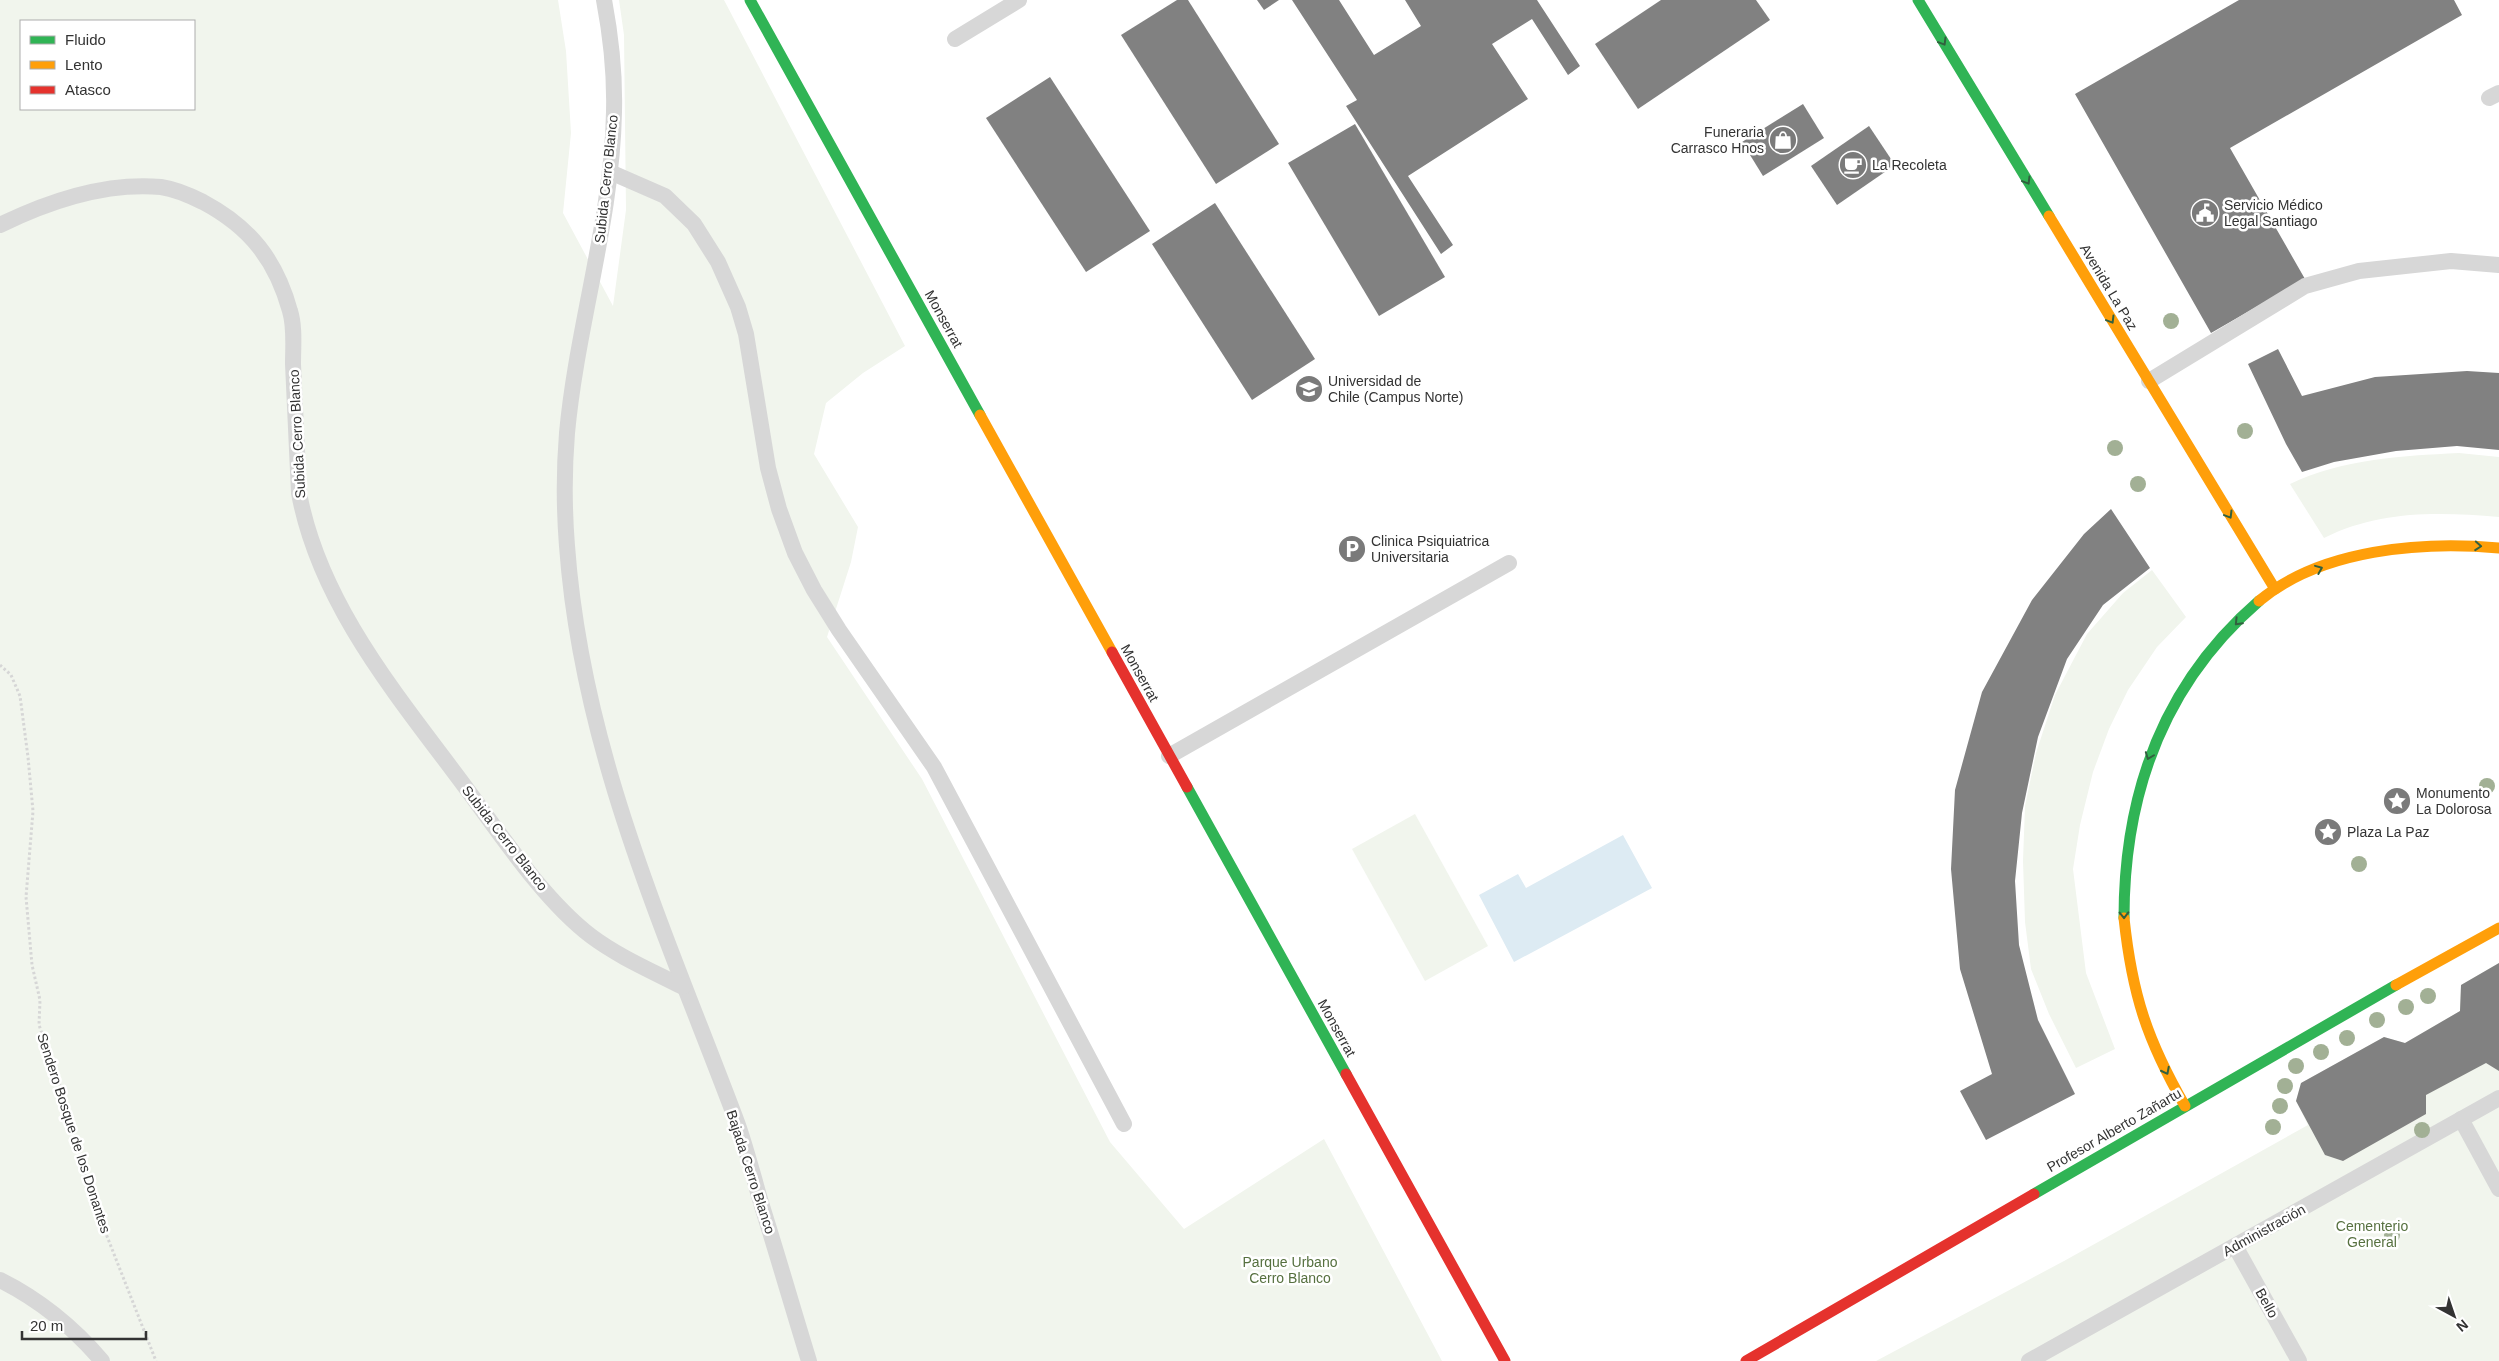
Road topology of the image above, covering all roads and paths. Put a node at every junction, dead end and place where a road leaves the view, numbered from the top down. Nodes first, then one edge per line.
1 (604, 0) edge
2 (750, 0) edge
3 (1020, 0) edge
4 (1918, 0) edge
5 (955, 40) dead end
6 (610, 172) junction
7 (0, 225) edge
8 (2499, 265) edge
9 (2149, 381) junction
10 (2499, 548) edge
11 (1509, 563) dead end
12 (2275, 590) junction
13 (0, 665) edge
14 (1169, 756) junction
15 (2499, 928) edge
16 (683, 987) junction
17 (2499, 1098) edge
18 (2186, 1106) junction
19 (2460, 1119) junction
20 (1124, 1124) dead end
21 (2499, 1189) edge
22 (2235, 1246) junction
23 (0, 1280) edge
24 (102, 1361) edge
25 (156, 1361) edge
26 (809, 1361) edge
27 (1505, 1361) edge
28 (1746, 1361) edge
29 (2029, 1361) edge
30 (2299, 1361) edge

1 - 6 lane, Subida Cerro Blanco
2 - 14 street, Monserrat
3 - 5 lane
4 -> 9 street, Avenida La Paz
6 - 16 lane, Subida Cerro Blanco
6 - 20 lane
7 - 16 lane, Subida Cerro Blanco
8 - 9 lane
9 -> 12 street, Avenida La Paz
12 -> 10 street
11 - 14 lane
12 -> 18 street
13 - 25 path, Sendero Bosque de los Donantes
14 - 27 street, Monserrat
15 - 18 street, Profesor Alberto Zañartu
16 - 26 lane, Bajada Cerro Blanco
17 - 19 lane, Administración
18 - 28 street, Profesor Alberto Zañartu
19 - 21 lane
19 - 22 lane, Administración
22 - 29 lane, Administración
22 - 30 lane, Bello
23 - 24 lane

